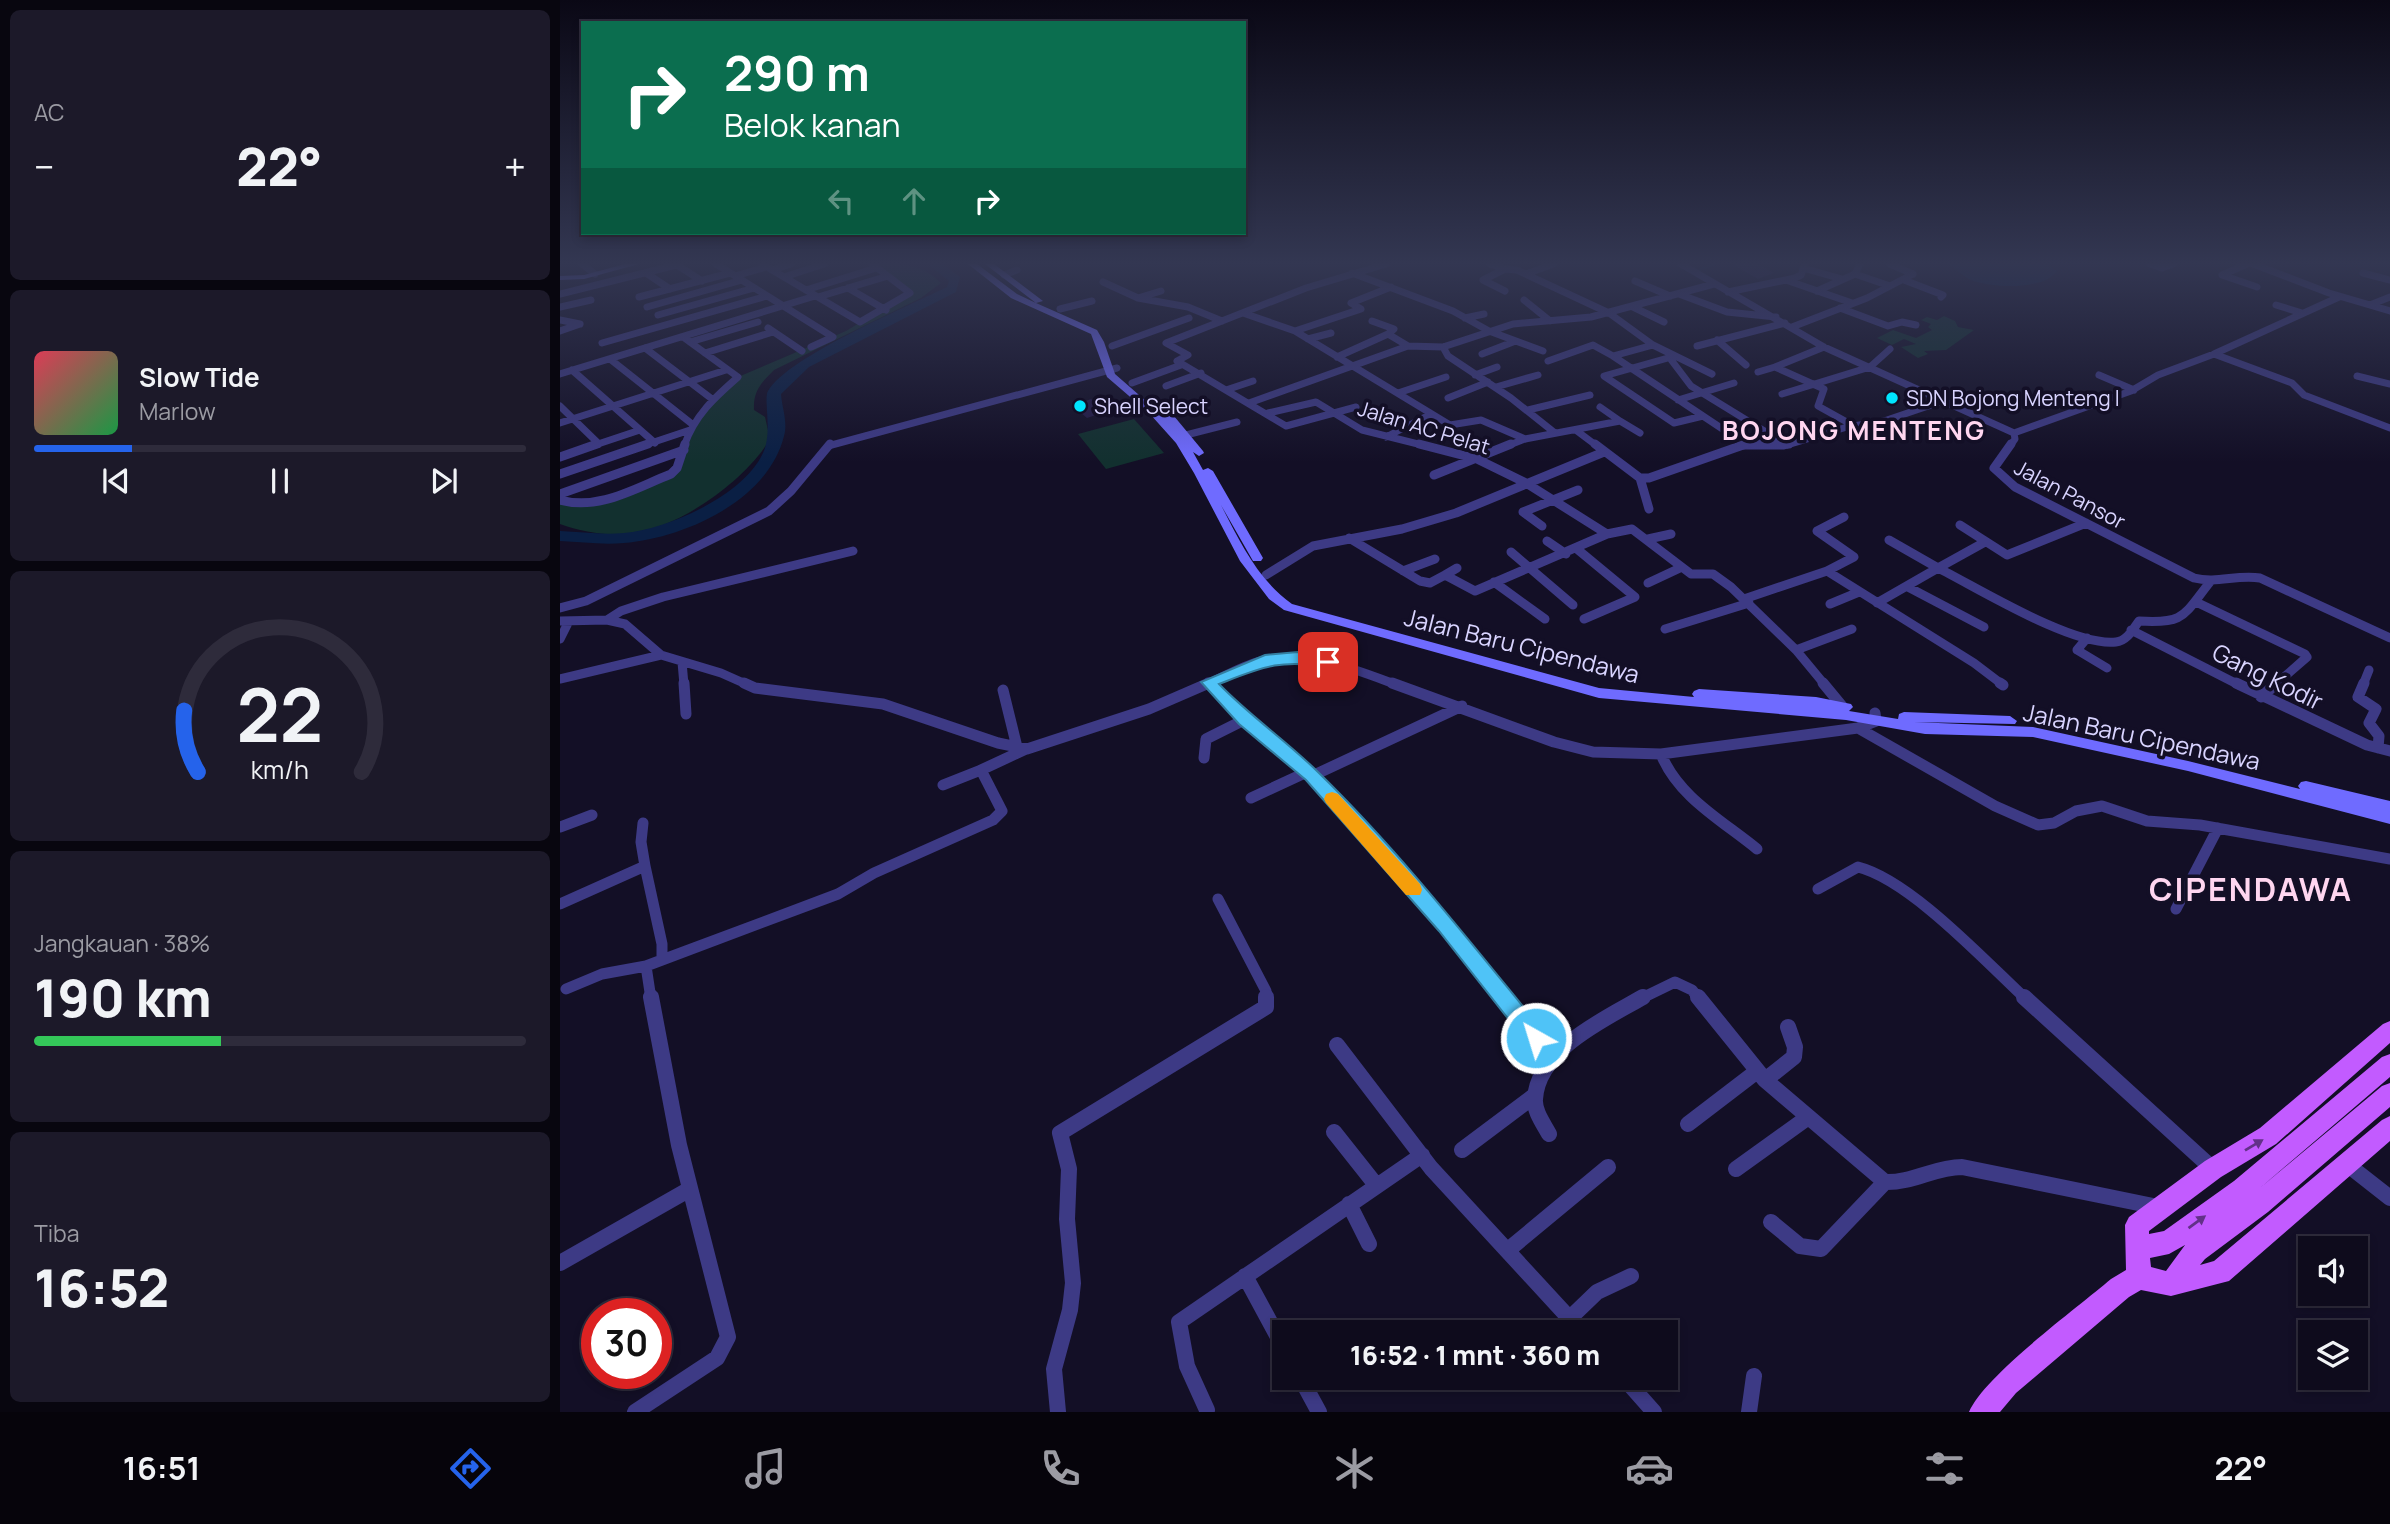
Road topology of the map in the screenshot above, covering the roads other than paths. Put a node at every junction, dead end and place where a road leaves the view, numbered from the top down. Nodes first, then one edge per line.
1 (650, 330) edge
2 (677, 330) edge
3 (703, 330) edge
4 (731, 330) edge
5 (770, 330) edge
6 (822, 330) edge
7 (1089, 330) edge
8 (1100, 330) edge
9 (1156, 330) edge
10 (1198, 330) edge
11 (1292, 330) edge
12 (1298, 330) edge
13 (1393, 330) edge
14 (1493, 330) edge
15 (1632, 330) edge
16 (1766, 330) edge
17 (1797, 330) edge
18 (2266, 330) edge
19 (1295, 331) junction
20 (1489, 331) junction
21 (773, 332) junction
22 (1331, 333) dead end
23 (1388, 334) junction
24 (683, 336) junction
25 (1308, 339) junction
26 (1717, 340) junction
27 (690, 342) junction
28 (1111, 342) junction
29 (1514, 342) junction
30 (602, 343) dead end
31 (1653, 345) junction
32 (1408, 346) junction
33 (1698, 346) dead end
34 (811, 347) dead end
35 (1824, 347) junction
36 (645, 348) junction
37 (1443, 348) junction
38 (1890, 348) dead end
39 (802, 351) dead end
40 (1543, 351) dead end
41 (705, 353) junction
42 (2214, 354) junction
43 (1482, 355) dead end
44 (1613, 356) junction
45 (1672, 356) junction
46 (1337, 358) junction
47 (610, 359) junction
48 (1548, 361) dead end
49 (1181, 365) junction
50 (1349, 365) junction
51 (1746, 365) dead end
52 (1497, 367) dead end
53 (1629, 367) junction
54 (1775, 367) junction
55 (1870, 368) junction
56 (1112, 369) junction
57 (572, 370) junction
58 (726, 370) junction
59 (1332, 372) junction
60 (1758, 372) dead end
61 (1201, 373) junction
62 (560, 374) edge
63 (1712, 374) dead end
64 (1475, 375) junction
65 (1538, 375) dead end
66 (2099, 375) dead end
67 (2357, 376) dead end
68 (1446, 377) dead end
69 (1338, 378) dead end
70 (1253, 381) dead end
71 (690, 382) junction
72 (1488, 382) junction
73 (1132, 383) junction
74 (1734, 383) dead end
75 (1815, 384) junction
76 (2390, 384) edge
77 (1166, 386) dead end
78 (1496, 387) junction
79 (1226, 390) junction
80 (2134, 390) junction
81 (1398, 393) junction
82 (1703, 393) junction
83 (653, 394) junction
84 (1782, 394) dead end
85 (1590, 395) dead end
86 (1448, 398) dead end
87 (712, 399) junction
88 (1678, 400) junction
89 (1940, 402) junction
90 (1249, 403) junction
91 (560, 406) edge
92 (613, 407) junction
93 (1356, 407) dead end
94 (1600, 407) dead end
95 (1528, 410) junction
96 (1268, 413) junction
97 (1335, 414) junction
98 (1431, 414) junction
99 (1703, 416) junction
100 (573, 419) junction
101 (1620, 421) junction
102 (1237, 422) dead end
103 (560, 424) edge
104 (1854, 426) junction
105 (691, 427) junction
106 (2390, 428) edge
107 (640, 430) junction
108 (1577, 431) junction
109 (1727, 432) dead end
110 (1180, 433) junction
111 (1555, 433) junction
112 (1640, 433) dead end
113 (2014, 433) junction
114 (1386, 437) junction
115 (1525, 439) junction
116 (655, 443) junction
117 (599, 444) junction
118 (1787, 445) junction
119 (684, 450) junction
120 (1604, 453) junction
121 (560, 457) edge
122 (1477, 459) junction
123 (560, 474) edge
124 (1434, 475) dead end
125 (1640, 478) junction
126 (1525, 483) junction
127 (1578, 490) dead end
128 (560, 494) edge
129 (1552, 499) junction
130 (560, 500) edge
131 (1648, 509) dead end
132 (1844, 517) dead end
133 (2086, 523) junction
134 (1960, 525) dead end
135 (1542, 526) dead end
136 (1607, 534) junction
137 (1671, 534) dead end
138 (1349, 538) junction
139 (1648, 539) junction
140 (1889, 540) dead end
141 (1547, 541) dead end
142 (1985, 542) junction
143 (1577, 549) junction
144 (853, 551) dead end
145 (1511, 552) dead end
146 (1566, 554) junction
147 (1435, 559) dead end
148 (1457, 568) dead end
149 (1529, 568) junction
150 (1680, 568) junction
151 (1938, 568) junction
152 (1403, 571) junction
153 (1827, 571) junction
154 (1266, 575) junction
155 (1445, 575) junction
156 (1494, 582) junction
157 (2210, 582) junction
158 (1648, 583) dead end
159 (1908, 587) junction
160 (1859, 592) junction
161 (1746, 601) junction
162 (2196, 601) junction
163 (1877, 603) junction
164 (1829, 604) dead end
165 (1573, 605) dead end
166 (560, 608) edge
167 (1545, 619) dead end
168 (1584, 619) dead end
169 (607, 620) junction
170 (565, 621) edge
171 (1984, 627) dead end
172 (1665, 629) dead end
173 (1852, 629) dead end
174 (2132, 630) junction
175 (1391, 633) junction
176 (2087, 638) junction
177 (2390, 638) edge
178 (560, 639) edge
179 (1796, 650) junction
180 (661, 655) junction
181 (682, 662) junction
182 (2107, 668) dead end
183 (2369, 670) dead end
184 (1554, 678) junction
185 (560, 680) edge
186 (1208, 682) junction
187 (2003, 685) dead end
188 (1003, 690) dead end
189 (2261, 696) junction
190 (1462, 706) junction
191 (1842, 706) junction
192 (686, 714) dead end
193 (1876, 717) junction
194 (1244, 720) junction
195 (1858, 728) junction
196 (1022, 748) junction
197 (2384, 750) edge
198 (1661, 754) junction
199 (1205, 758) dead end
200 (981, 769) junction
201 (1309, 774) junction
202 (943, 785) dead end
203 (2313, 792) junction
204 (1251, 798) dead end
205 (2390, 807) edge
206 (592, 815) dead end
207 (2390, 818) edge
208 (643, 823) dead end
209 (560, 827) edge
210 (2218, 828) junction
211 (1757, 849) dead end
212 (2390, 859) edge
213 (645, 866) junction
214 (1818, 889) dead end
215 (1218, 899) dead end
216 (560, 904) edge
217 (2176, 909) dead end
218 (662, 960) junction
219 (646, 965) junction
220 (566, 989) dead end
221 (1788, 1027) dead end
222 (2390, 1030) edge
223 (1337, 1045) dead end
224 (1552, 1058) junction
225 (2390, 1065) edge
226 (1760, 1076) junction
227 (1534, 1096) junction
228 (2384, 1098) edge
229 (1807, 1118) junction
230 (1688, 1125) dead end
231 (2390, 1127) edge
232 (1334, 1132) dead end
233 (1549, 1134) dead end
234 (1462, 1150) dead end
235 (1422, 1155) junction
236 (2348, 1165) junction
237 (1608, 1167) dead end
238 (1736, 1169) dead end
239 (2213, 1169) junction
240 (1885, 1182) junction
241 (1376, 1185) junction
242 (690, 1189) junction
243 (2390, 1198) edge
244 (1349, 1204) junction
245 (2160, 1208) junction
246 (1771, 1222) dead end
247 (1369, 1244) dead end
248 (2137, 1249) junction
249 (1508, 1250) junction
250 (560, 1263) edge
251 (1245, 1276) junction
252 (1631, 1276) dead end
253 (2139, 1277) junction
254 (2171, 1284) junction
255 (1570, 1318) joint
256 (1272, 1326) edge
257 (1754, 1376) dead end
258 (1307, 1390) edge
259 (1635, 1390) edge
260 (1207, 1410) dead end
261 (635, 1412) edge
262 (1058, 1412) edge
263 (1319, 1412) edge
264 (1654, 1412) edge
265 (1749, 1412) edge
266 (1982, 1412) edge

1 - 30 street
2 - 24 street
3 - 24 street
4 - 27 street
5 - 21 street
6 - 34 street
7 - 56 main road, Jalan Baru Cipendawa
8 - 28 main road, Jalan Baru Cipendawa
9 - 28 street
10 - 49 street
11 - 19 street
12 - 19 street
13 - 23 street
14 - 20 street
15 - 31 street
16 - 26 street
17 - 35 street, Jalan Pansor
18 - 42 street
19 - 25 street
20 - 29 street
20 - 37 street
21 - 39 street
21 - 41 street
22 - 25 street
23 - 32 street
23 - 46 street
24 - 27 street
24 - 36 street
25 - 46 street
26 - 33 street
26 - 51 street
27 - 41 street
28 - 56 main road
29 - 40 street
29 - 43 street
31 - 44 street
31 - 45 street
32 - 37 street
32 - 50 street
35 - 54 street
35 - 55 street, Jalan Pansor
36 - 47 street
36 - 71 street
37 - 64 street
38 - 55 street
41 - 58 street
42 - 80 street
42 - 106 street
44 - 48 street
44 - 53 street
45 - 53 street
45 - 63 street
45 - 82 street
46 - 50 street
47 - 57 street
47 - 83 street
49 - 61 street
49 - 73 street
50 - 59 street
50 - 81 street
52 - 64 street
53 - 88 street
53 - 99 street
54 - 60 street
54 - 75 street
55 - 75 street
55 - 89 street, Jalan Pansor
56 - 73 main road, Jalan Baru Cipendawa
56 - 110 main road, Jalan Baru Cipendawa
56 - 166 street
57 - 62 street
57 - 92 street
58 - 71 street
58 - 87 street
59 - 69 street
59 - 90 street
61 - 77 street
61 - 79 street
64 - 72 street
65 - 78 street
66 - 80 street
67 - 76 street
68 - 81 street
70 - 79 street
71 - 83 street
71 - 87 street
72 - 78 street
72 - 86 street
73 - 110 main road, Jalan Baru Cipendawa
74 - 82 street
75 - 84 street
75 - 104 street
78 - 95 street
79 - 90 street
80 - 113 street
81 - 98 street
82 - 88 street
82 - 118 street
83 - 92 street
83 - 105 street
85 - 95 street
87 - 105 street
88 - 99 street
89 - 104 street
89 - 113 street, Jalan Pansor
90 - 96 street
91 - 100 street
92 - 100 street
92 - 107 street
93 - 97 street
94 - 101 street
95 - 111 street
96 - 97 street, Jalan AC Pelat
96 - 97 street
97 - 114 street, Jalan AC Pelat
98 - 114 street
98 - 115 street
99 - 109 street
100 - 103 street
100 - 117 street
101 - 108 street
101 - 112 street
102 - 110 street
104 - 118 street
105 - 116 street
105 - 119 street
107 - 116 street
107 - 117 street
108 - 111 street
108 - 120 street
110 - 154 main road, Jalan Baru Cipendawa
110 - 175 main road, Jalan Baru Cipendawa
111 - 115 street
113 - 133 street, Jalan Pansor
114 - 122 street, Jalan AC Pelat
115 - 122 street
116 - 123 street
117 - 121 street
118 - 125 street
119 - 128 street
119 - 130 street
120 - 125 street
120 - 126 street
122 - 124 street
122 - 126 street, Jalan AC Pelat
125 - 131 street
126 - 129 street, Jalan AC Pelat
126 - 138 street
127 - 129 street
129 - 135 street
129 - 136 street, Jalan AC Pelat
132 - 153 street
133 - 142 street
133 - 157 street, Jalan Pansor
134 - 142 street
136 - 139 street
136 - 143 street
137 - 139 street
138 - 152 street
138 - 154 street
139 - 150 street
140 - 151 street
141 - 146 street
142 - 151 street
143 - 146 street
143 - 168 street
144 - 169 street
145 - 149 street
146 - 149 street
147 - 152 street
148 - 155 street
149 - 156 street
149 - 165 street
150 - 158 street
150 - 161 street
151 - 159 street
151 - 176 street
152 - 155 street
153 - 160 street
153 - 161 street
154 - 175 main road, Jalan Baru Cipendawa
155 - 156 street
156 - 167 street
157 - 162 street
157 - 177 street
159 - 163 street
159 - 171 street
160 - 163 street
160 - 164 street
161 - 172 street
161 - 179 street
162 - 174 street
162 - 189 street
163 - 187 street
169 - 170 street
169 - 180 street
170 - 178 street
173 - 179 street
174 - 176 street
174 - 189 street, Gang Kodir
175 - 184 main road, Jalan Baru Cipendawa
176 - 182 street
179 - 191 street
180 - 181 street
180 - 185 street
181 - 192 street
181 - 196 street
183 - 197 street
184 - 191 main road, Jalan Baru Cipendawa
184 - 193 main road, Jalan Baru Cipendawa
186 - 190 street
186 - 194 street
186 - 196 street
188 - 196 street
189 - 197 street, Gang Kodir
190 - 198 street
190 - 201 street
191 - 193 main road, Jalan Baru Cipendawa
193 - 195 street
193 - 203 main road, Jalan Baru Cipendawa
194 - 199 street
194 - 201 street
195 - 198 street
195 - 210 street
196 - 200 street
198 - 211 street
200 - 202 street
200 - 218 street
201 - 204 street
201 - 224 street
203 - 205 main road, Jalan Baru Cipendawa
203 - 207 main road, Jalan Baru Cipendawa
206 - 209 street
208 - 213 street
210 - 212 street
210 - 217 street
213 - 216 street
213 - 218 street
214 - 239 street
215 - 262 street
218 - 219 street
219 - 220 street
219 - 242 street
221 - 226 street
239 -> 222 main road
223 - 235 street
224 - 226 street
224 - 227 street
248 -> 225 main road
226 - 229 street
226 - 230 street
227 - 233 street
227 - 234 street
228 - 254 main road
229 - 238 street
229 - 240 street
231 - 236 main road
232 - 241 street
235 - 241 street
235 - 249 street
236 - 243 street
236 - 254 main road
237 - 249 street
239 - 245 main road
240 - 245 street
240 - 246 street
241 - 244 street
242 - 250 street
242 - 261 street
244 - 247 street
244 - 251 street
245 - 248 main road
248 - 253 main road
249 - 255 street
251 - 256 street
251 - 260 street
252 - 255 street
253 - 254 main road
253 - 266 main road
257 - 265 street
258 - 263 street
259 - 264 street

